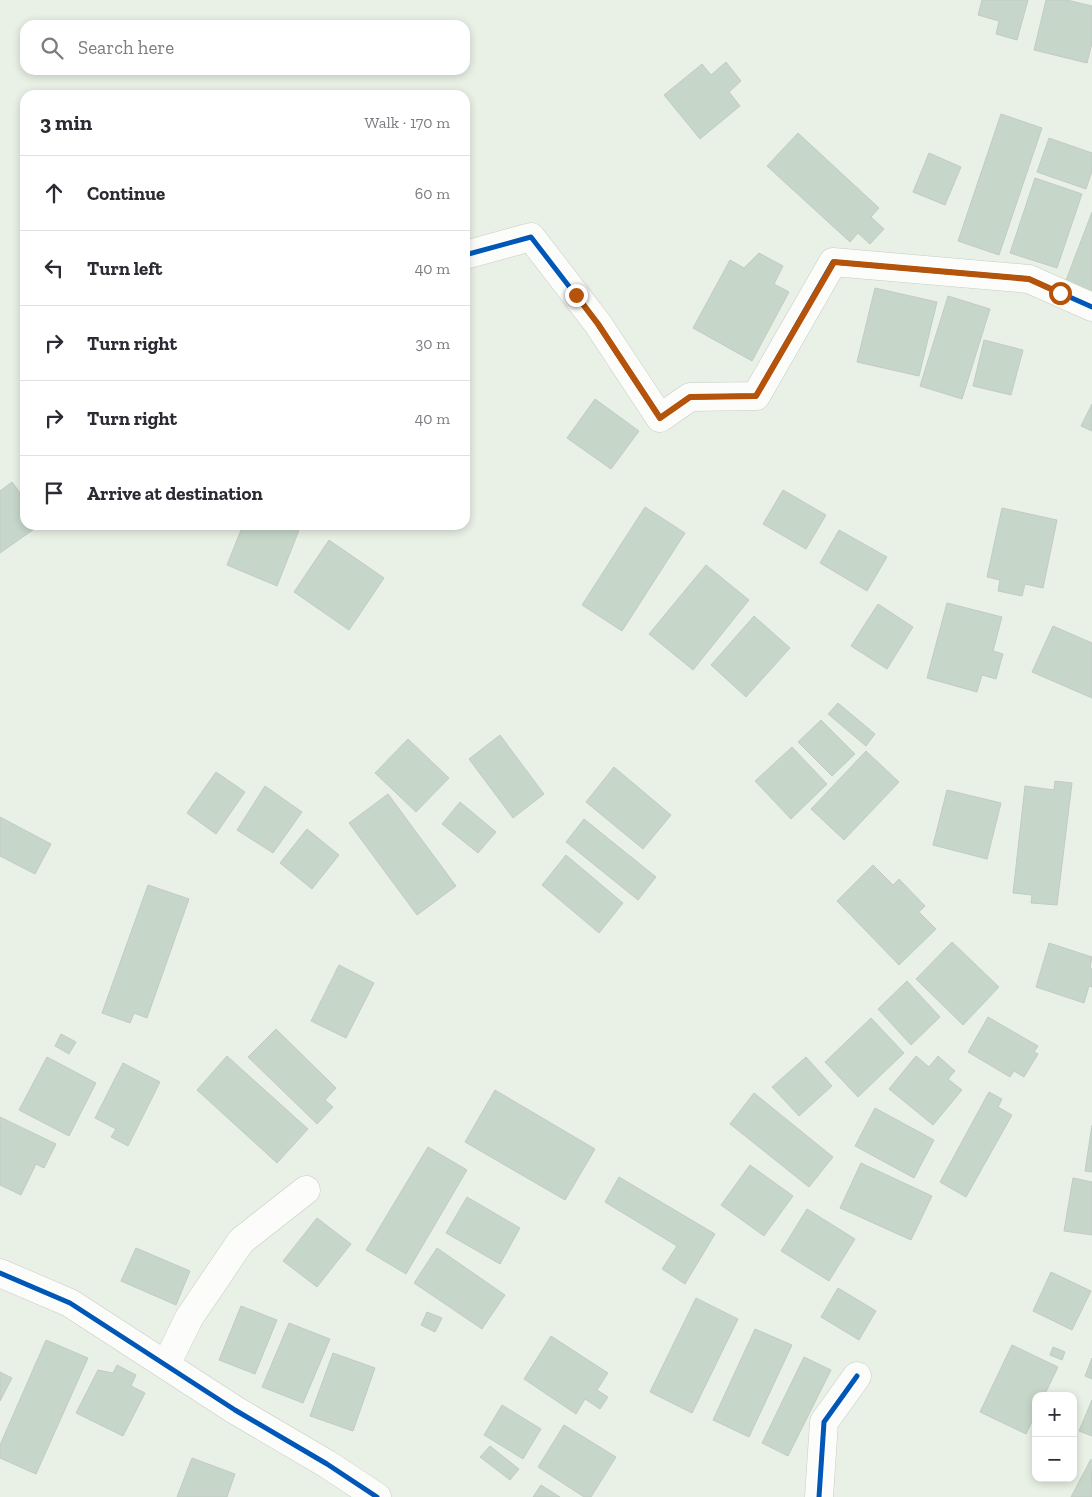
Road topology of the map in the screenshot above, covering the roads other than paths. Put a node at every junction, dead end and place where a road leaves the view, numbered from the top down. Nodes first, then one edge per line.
1 (470, 254) edge
2 (1092, 307) edge
3 (306, 1190) dead end
4 (0, 1273) edge
5 (166, 1365) junction
6 (858, 1376) dead end
7 (378, 1497) edge
8 (819, 1497) edge

1 - 2 street
3 - 5 street
4 - 5 street
5 - 7 street
6 - 8 street

